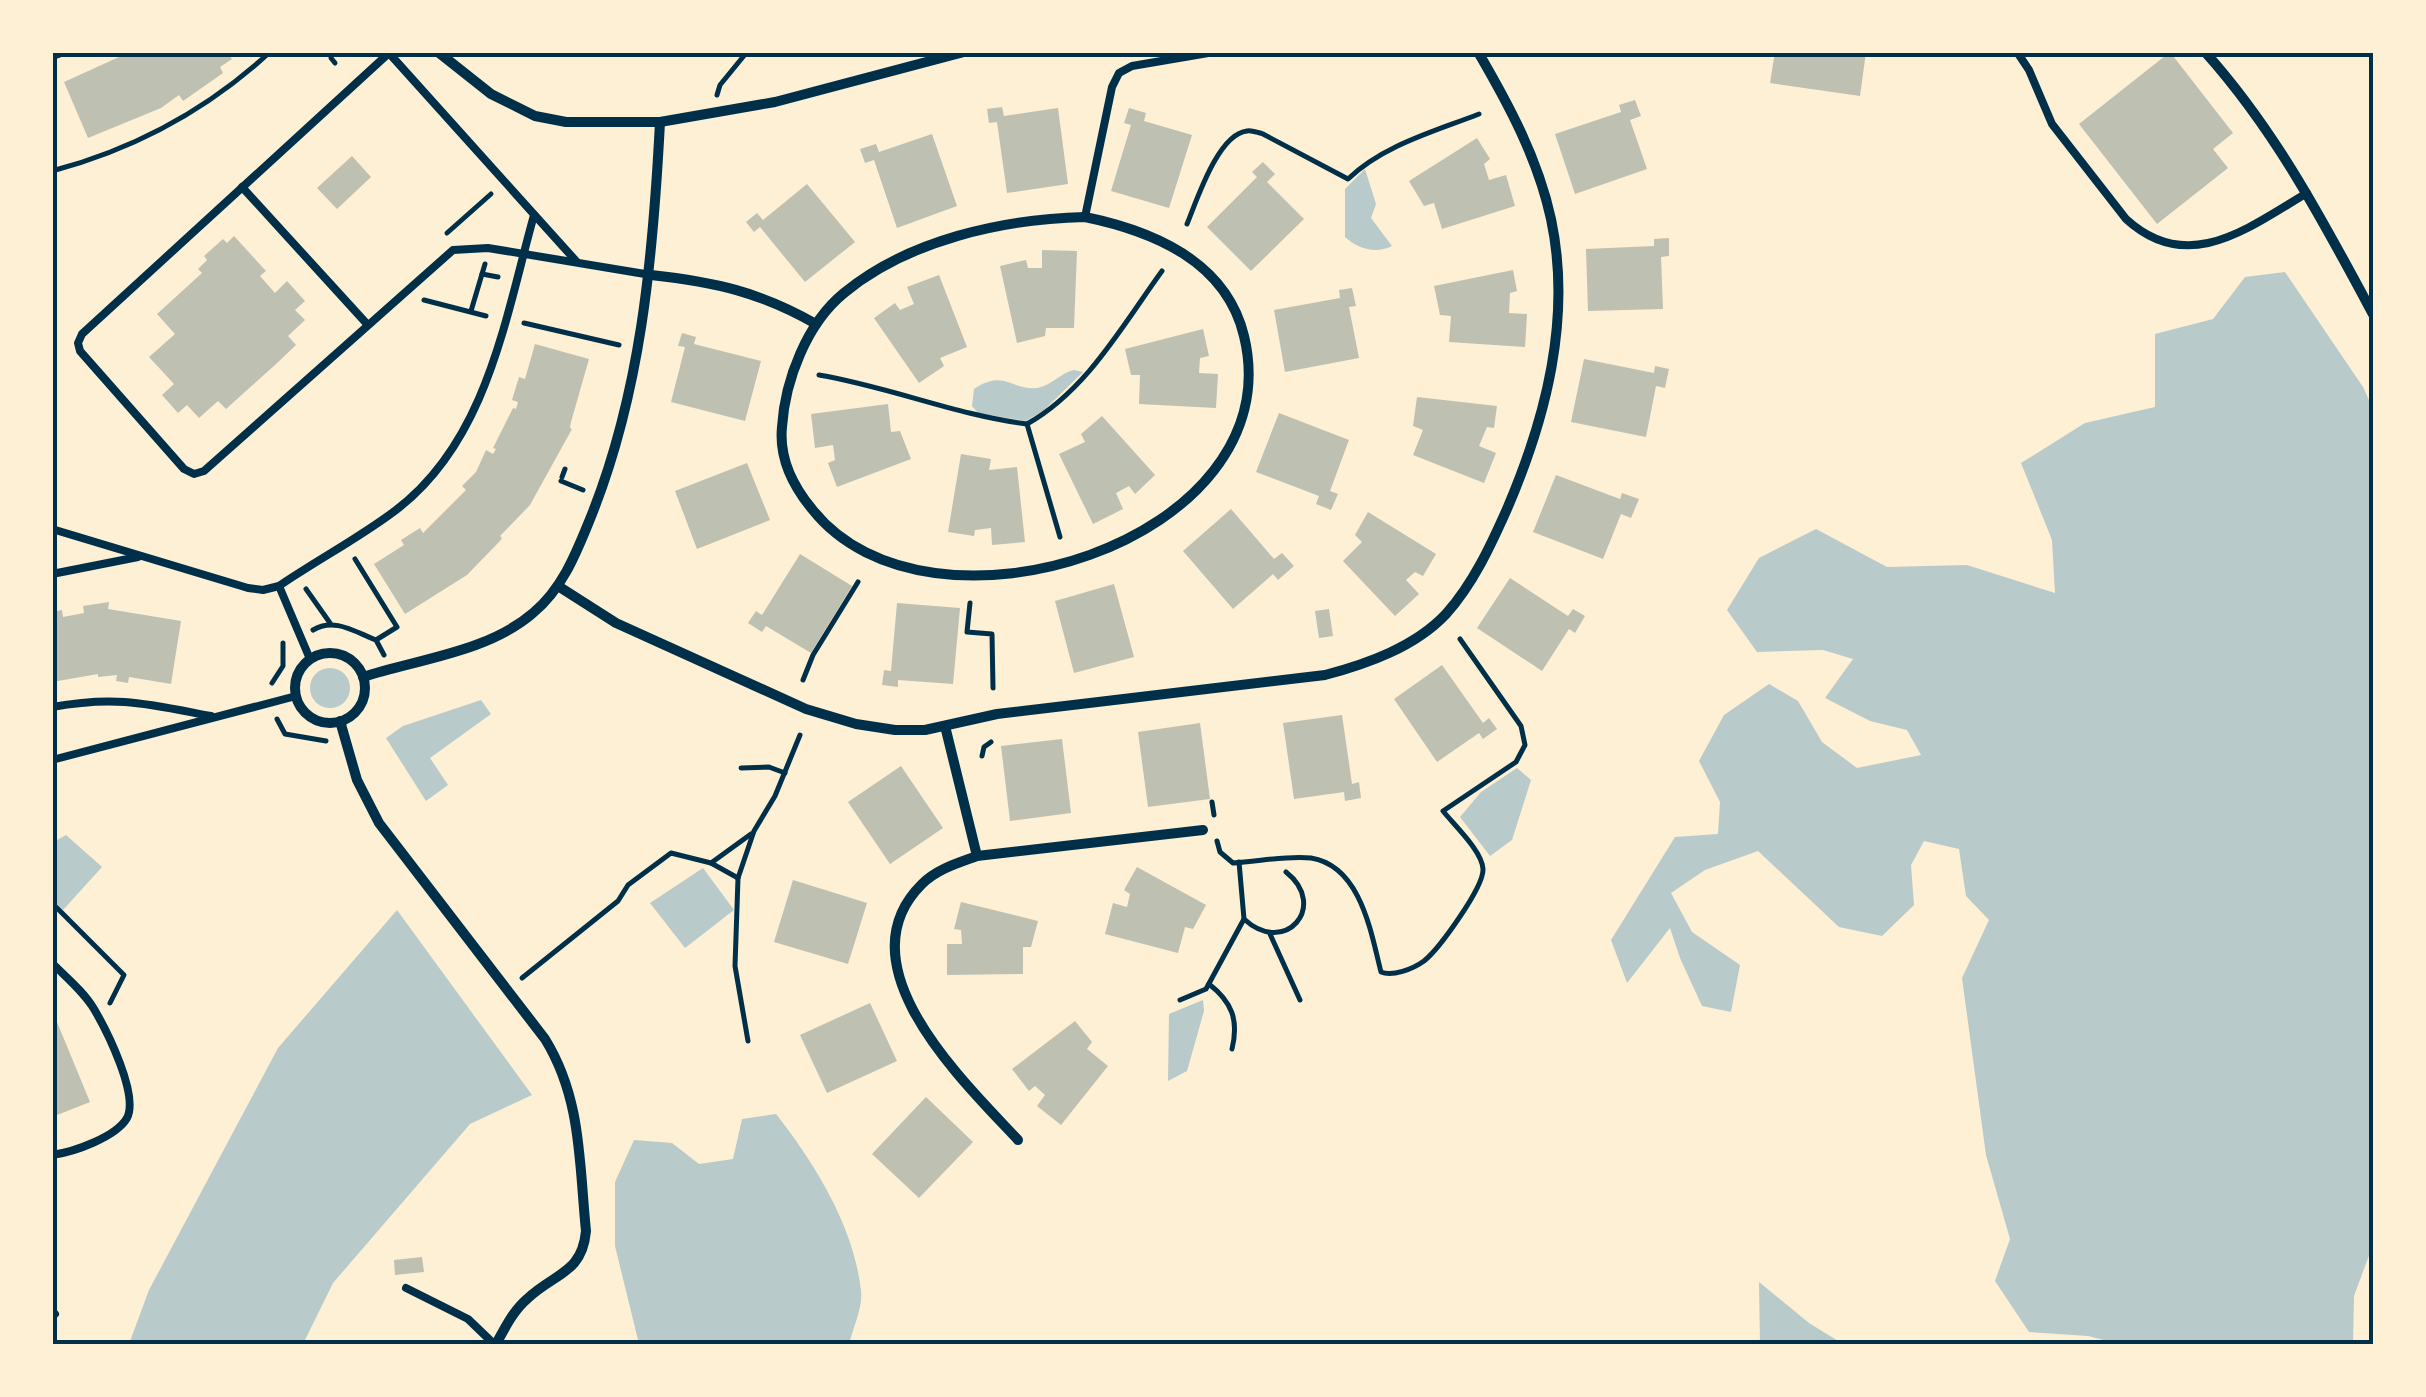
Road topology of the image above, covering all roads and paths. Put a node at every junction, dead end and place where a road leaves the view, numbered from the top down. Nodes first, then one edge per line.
1 (68, 52) edge
2 (270, 52) edge
3 (438, 52) edge
4 (747, 52) edge
5 (964, 52) edge
6 (1214, 52) edge
7 (1478, 52) edge
8 (2017, 52) edge
9 (2206, 52) edge
10 (388, 53) edge
11 (52, 58) edge
12 (716, 98) dead end
13 (1479, 114) dead end
14 (660, 122) junction
15 (52, 172) edge
16 (242, 187) junction
17 (2307, 193) junction
18 (534, 215) junction
19 (1084, 218) junction
20 (1187, 224) dead end
21 (524, 254) junction
22 (487, 256) dead end
23 (578, 263) junction
24 (1162, 271) dead end
25 (482, 274) junction
26 (650, 274) junction
27 (498, 278) dead end
28 (426, 301) dead end
29 (471, 312) junction
30 (486, 316) dead end
31 (2374, 316) edge
32 (521, 323) dead end
33 (367, 324) junction
34 (816, 324) junction
35 (618, 345) dead end
36 (819, 375) dead end
37 (1028, 424) junction
38 (566, 469) dead end
39 (563, 480) dead end
40 (52, 529) edge
41 (1060, 537) dead end
42 (142, 556) junction
43 (355, 559) dead end
44 (52, 574) edge
45 (296, 574) junction
46 (858, 582) dead end
47 (278, 586) junction
48 (558, 586) junction
49 (970, 603) dead end
50 (330, 623) junction
51 (310, 632) dead end
52 (1460, 638) dead end
53 (376, 640) junction
54 (287, 642) dead end
55 (384, 656) dead end
56 (310, 659) junction
57 (363, 676) junction
58 (804, 680) dead end
59 (994, 688) dead end
60 (272, 690) dead end
61 (296, 696) junction
62 (52, 707) edge
63 (276, 714) dead end
64 (217, 717) junction
65 (340, 722) junction
66 (945, 726) junction
67 (800, 735) dead end
68 (344, 740) junction
69 (991, 742) dead end
70 (982, 756) dead end
71 (52, 760) edge
72 (741, 768) dead end
73 (786, 773) junction
74 (1212, 802) dead end
75 (1203, 830) dead end
76 (754, 831) junction
77 (977, 856) junction
78 (1239, 862) junction
79 (711, 864) junction
80 (1286, 872) dead end
81 (738, 878) junction
82 (52, 903) edge
83 (1244, 920) junction
84 (1270, 934) junction
85 (52, 964) edge
86 (522, 978) dead end
87 (1209, 984) junction
88 (1180, 1000) dead end
89 (1300, 1000) dead end
90 (99, 1020) junction
91 (748, 1040) dead end
92 (1232, 1049) dead end
93 (1018, 1140) dead end
94 (52, 1156) edge
95 (406, 1288) dead end
96 (495, 1344) edge

1 - 11 path
2 - 15 path
3 - 14 street
4 - 12 path
5 - 14 street
6 - 19 lane
7 - 66 street
8 - 17 lane
9 - 17 street
10 - 16 lane
10 - 18 lane
13 - 20 path
14 - 26 street
16 - 33 lane
16 - 33 lane
17 - 31 street
18 - 21 lane
18 - 23 lane
19 - 34 street
19 - 34 street
21 - 23 lane
21 - 33 lane
21 - 45 lane
22 - 25 path
23 - 26 lane
24 - 37 path
25 - 27 path
25 - 29 path
26 - 34 street
26 - 48 street
28 - 29 path
29 - 30 path
32 - 35 path
36 - 37 path
37 - 41 path
38 - 39 path
40 - 42 lane
42 - 44 lane
42 - 47 lane
43 - 53 path
45 - 47 lane
45 - 50 path
46 - 58 path
47 - 56 lane
48 - 57 street
48 - 66 street
49 - 59 path
50 - 51 path
50 - 53 path
52 - 78 path
53 - 55 path
54 - 60 path
56 - 57 street
56 - 61 street
57 - 65 street
61 - 64 lane
61 - 65 street
62 - 64 lane
63 - 68 path
64 - 71 lane
65 - 68 street
66 - 77 street
67 - 73 path
68 - 96 street
69 - 70 path
72 - 73 path
73 - 76 path
74 - 78 path
75 - 77 street
76 - 79 path
76 - 81 path
77 - 93 street
78 - 83 path
79 - 81 path
79 - 86 path
80 - 84 path
81 - 91 path
82 - 90 path
83 - 84 path
83 - 87 path
84 - 89 path
85 - 90 lane
87 - 88 path
87 - 92 path
90 - 94 lane
95 - 96 lane

